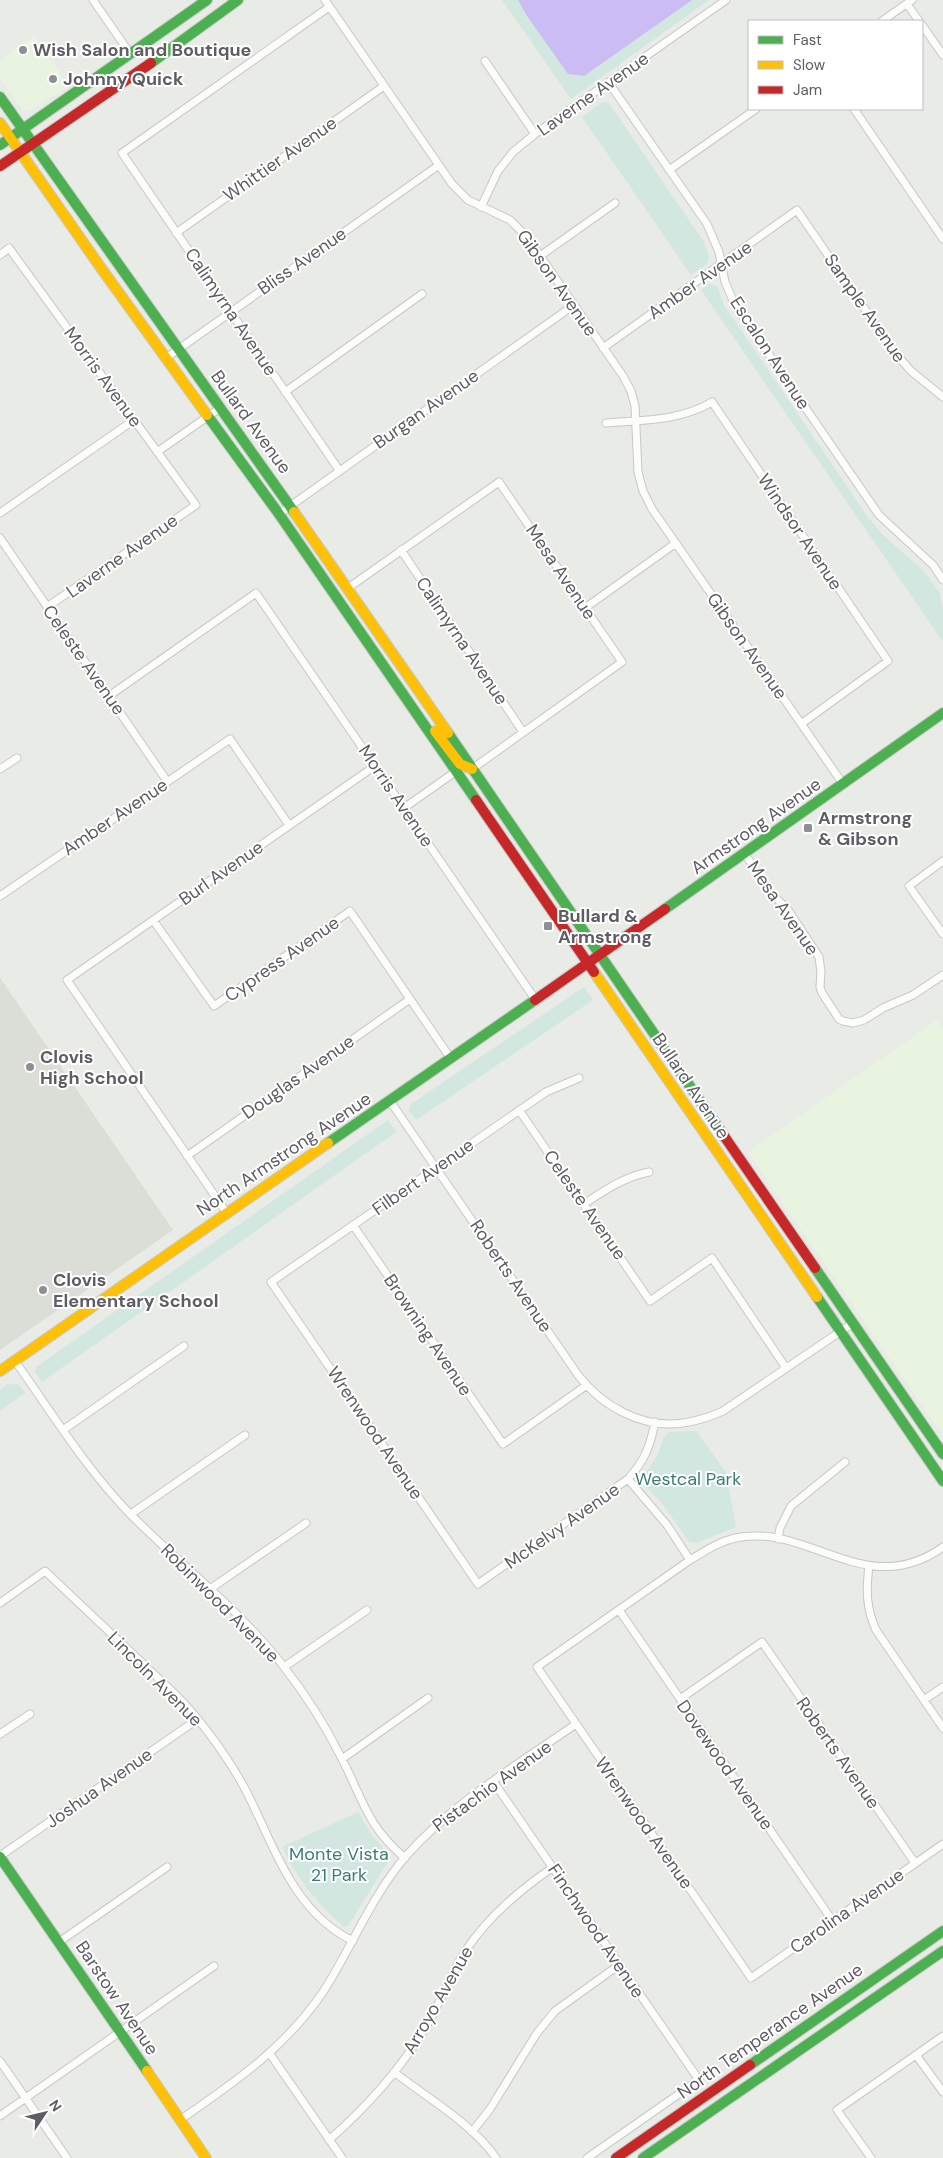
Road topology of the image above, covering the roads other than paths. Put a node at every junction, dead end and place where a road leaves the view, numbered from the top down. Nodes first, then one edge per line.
1 (93, 0) edge
2 (207, 0) edge
3 (238, 0) edge
4 (325, 0) edge
5 (726, 0) edge
6 (910, 2) edge
7 (329, 7) junction
8 (883, 20) edge
9 (919, 20) edge
10 (923, 26) edge
11 (131, 55) junction
12 (943, 55) edge
13 (485, 61) dead end
14 (609, 83) junction
15 (384, 86) junction
16 (0, 97) edge
17 (755, 110) edge
18 (855, 110) edge
19 (0, 123) edge
20 (22, 129) junction
21 (534, 134) junction
22 (10, 137) junction
23 (32, 144) junction
24 (0, 145) edge
25 (20, 152) junction
26 (439, 165) junction
27 (0, 166) edge
28 (669, 170) junction
29 (615, 203) dead end
30 (481, 207) junction
31 (797, 210) joint
32 (176, 233) junction
33 (942, 237) edge
34 (0, 255) edge
35 (540, 256) junction
36 (722, 266) junction
37 (422, 294) dead end
38 (574, 305) junction
39 (230, 312) junction
40 (603, 348) junction
41 (178, 349) junction
42 (166, 358) junction
43 (285, 392) junction
44 (943, 397) edge
45 (220, 408) junction
46 (208, 416) junction
47 (134, 420) junction
48 (636, 421) junction
49 (606, 423) dead end
50 (158, 452) junction
51 (339, 470) junction
52 (196, 505) joint
53 (291, 506) junction
54 (0, 513) edge
55 (278, 514) junction
56 (0, 538) edge
57 (676, 543) junction
58 (401, 550) junction
59 (943, 580) edge
60 (348, 588) junction
61 (48, 607) junction
62 (585, 608) junction
63 (109, 696) junction
64 (413, 709) junction
65 (943, 713) edge
66 (801, 724) junction
67 (524, 732) junction
68 (17, 758) dead end
69 (375, 766) junction
70 (0, 769) edge
71 (472, 769) junction
72 (455, 772) junction
73 (168, 781) junction
74 (843, 784) junction
75 (404, 808) junction
76 (289, 825) junction
77 (745, 854) junction
78 (943, 861) edge
79 (0, 896) edge
80 (153, 920) junction
81 (943, 934) edge
82 (600, 955) junction
83 (587, 963) junction
84 (943, 975) edge
85 (410, 999) junction
86 (535, 999) junction
87 (451, 1059) junction
88 (579, 1078) dead end
89 (390, 1101) junction
90 (519, 1110) junction
91 (187, 1156) junction
92 (437, 1168) junction
93 (649, 1172) dead end
94 (584, 1204) junction
95 (226, 1212) junction
96 (353, 1225) junction
97 (271, 1282) joint
98 (853, 1324) junction
99 (840, 1332) junction
100 (184, 1346) dead end
101 (15, 1361) junction
102 (786, 1368) junction
103 (0, 1371) edge
104 (587, 1386) junction
105 (655, 1422) junction
106 (63, 1430) junction
107 (245, 1435) dead end
108 (943, 1454) edge
109 (845, 1462) dead end
110 (628, 1479) junction
111 (943, 1481) edge
112 (131, 1514) junction
113 (306, 1523) dead end
114 (778, 1539) junction
115 (943, 1548) edge
116 (690, 1560) junction
117 (869, 1566) junction
118 (478, 1584) joint
119 (210, 1589) junction
120 (0, 1603) edge
121 (367, 1610) dead end
122 (619, 1610) junction
123 (284, 1667) junction
124 (943, 1688) edge
125 (428, 1698) dead end
126 (680, 1699) junction
127 (924, 1700) junction
128 (30, 1714) dead end
129 (198, 1720) junction
130 (576, 1724) junction
131 (943, 1728) edge
132 (0, 1734) edge
133 (342, 1759) junction
134 (493, 1781) junction
135 (943, 1844) edge
136 (0, 1857) edge
137 (405, 1858) junction
138 (914, 1863) junction
139 (167, 1867) dead end
140 (552, 1867) junction
141 (832, 1920) junction
142 (943, 1931) edge
143 (353, 1941) junction
144 (59, 1942) junction
145 (943, 1951) edge
146 (619, 1965) junction
147 (214, 1966) dead end
148 (751, 1978) joint
149 (121, 2031) junction
150 (943, 2036) edge
151 (270, 2054) junction
152 (916, 2055) junction
153 (0, 2060) edge
154 (394, 2072) junction
155 (943, 2092) edge
156 (26, 2097) junction
157 (0, 2116) edge
158 (180, 2120) junction
159 (472, 2132) junction
160 (329, 2140) junction
161 (67, 2158) edge
162 (206, 2158) edge
163 (342, 2158) edge
164 (496, 2158) edge
165 (587, 2158) edge
166 (616, 2158) edge
167 (643, 2158) edge
168 (872, 2158) edge

1 - 11 street
2 - 11 main road
3 - 23 main road
4 - 7 street, Gibson Avenue
5 - 14 street, Laverne Avenue
6 - 8 street
6 - 9 street
7 - 15 street, Gibson Avenue
7 - 32 street, Calimyrna Avenue
10 - 12 street
11 - 20 main road
13 - 21 street
14 - 21 street, Laverne Avenue
14 - 28 street, Escalon Avenue
15 - 26 street, Gibson Avenue
15 - 32 street, Whittier Avenue
16 - 20 main road, Bullard Avenue
17 - 28 street
18 - 33 street
19 - 22 main road, Bullard Avenue
20 - 22 main road
20 - 23 main road, Bullard Avenue
21 - 30 street, Laverne Avenue
22 - 24 main road
22 - 25 main road, Bullard Avenue
23 - 25 main road
23 - 41 main road, Bullard Avenue
25 - 27 main road
25 - 42 main road, Bullard Avenue
26 - 30 street, Gibson Avenue
26 - 39 street, Bliss Avenue
28 - 36 street, Escalon Avenue
29 - 35 street
30 - 35 street, Gibson Avenue
31 - 36 street, Amber Avenue
31 - 44 street, Sample Avenue
32 - 39 street, Calimyrna Avenue
34 - 47 street, Morris Avenue
35 - 38 street, Gibson Avenue
36 - 40 street, Amber Avenue
36 - 59 street, Escalon Avenue
37 - 43 street
38 - 40 street, Gibson Avenue
38 - 51 street, Burgan Avenue
39 - 41 street, Bliss Avenue
39 - 43 street, Calimyrna Avenue
40 - 48 street, Gibson Avenue
41 - 42 street, Bliss Avenue
41 - 45 main road, Bullard Avenue
42 - 46 main road, Bullard Avenue
43 - 51 street, Calimyrna Avenue
45 - 46 street
45 - 53 main road, Bullard Avenue
46 - 50 street
46 - 55 main road, Bullard Avenue
47 - 50 street, Morris Avenue
47 - 54 street
48 - 49 street
48 - 57 street, Gibson Avenue
48 - 66 street, Windsor Avenue
50 - 52 street, Morris Avenue
51 - 53 street, Burgan Avenue
52 - 61 street, Laverne Avenue
53 - 55 street, Burgan Avenue
53 - 60 main road, Bullard Avenue
55 - 64 main road, Bullard Avenue
56 - 61 street, Celeste Avenue
57 - 62 street
57 - 66 street, Gibson Avenue
58 - 60 street
58 - 62 street, Mesa Avenue
58 - 67 street, Calimyrna Avenue
60 - 71 main road, Bullard Avenue
61 - 63 street, Celeste Avenue
62 - 67 street, Mesa Avenue
63 - 69 street, Morris Avenue
63 - 73 street, Celeste Avenue
64 - 71 main road, Bullard Avenue
64 - 72 main road, Bullard Avenue
65 - 74 main road, Armstrong Avenue
66 - 74 street, Gibson Avenue
67 - 71 street
68 - 70 street
69 - 75 street, Morris Avenue
69 - 76 street, Burl Avenue
71 - 82 main road, Bullard Avenue
72 - 75 street
72 - 83 main road, Bullard Avenue
73 - 76 street, Amber Avenue
73 - 79 street, Amber Avenue
74 - 77 main road, Armstrong Avenue
75 - 86 street, Morris Avenue
76 - 80 street, Burl Avenue
77 - 82 main road, Armstrong Avenue
77 - 84 street, Mesa Avenue
78 - 81 street
80 - 85 street, Cypress Avenue
80 - 91 street, Burl Avenue
82 - 83 main road, Armstrong Avenue
82 - 98 main road, Bullard Avenue
83 - 86 main road, North Armstrong Avenue
83 - 99 main road, Bullard Avenue
85 - 87 street
85 - 91 street, Douglas Avenue
86 - 87 main road, North Armstrong Avenue
87 - 89 main road, North Armstrong Avenue
88 - 90 street, Filbert Avenue
89 - 92 street, Roberts Avenue
89 - 95 main road, North Armstrong Avenue
90 - 92 street, Filbert Avenue
90 - 94 street, Celeste Avenue
91 - 95 street
92 - 96 street, Filbert Avenue
92 - 104 street, Roberts Avenue
93 - 94 street
94 - 102 street, Celeste Avenue
95 - 101 main road, North Armstrong Avenue
96 - 97 street, Filbert Avenue
96 - 104 street, Browning Avenue
97 - 118 street, Wrenwood Avenue
98 - 99 street
98 - 108 main road, Bullard Avenue
99 - 102 street
99 - 111 main road, Bullard Avenue
100 - 106 street
101 - 103 main road, North Armstrong Avenue
101 - 106 street, Robinwood Avenue
102 - 105 street
104 - 105 street, Roberts Avenue
105 - 110 street, McKelvy Avenue
106 - 112 street, Robinwood Avenue
107 - 112 street
109 - 114 street
110 - 116 street
110 - 118 street, McKelvy Avenue
112 - 119 street, Robinwood Avenue
113 - 119 street
114 - 116 street
114 - 117 street
115 - 117 street
116 - 122 street
117 - 127 street
119 - 123 street, Robinwood Avenue
120 - 129 street, Lincoln Avenue
121 - 123 street
122 - 126 street, Dovewood Avenue
122 - 130 street, Wrenwood Avenue
123 - 133 street, Robinwood Avenue
124 - 127 street
125 - 133 street
126 - 138 street, Roberts Avenue
126 - 141 street, Dovewood Avenue
127 - 131 street
128 - 132 street
129 - 136 street, Joshua Avenue
129 - 143 street, Lincoln Avenue
130 - 134 street, Pistachio Avenue
130 - 148 street, Wrenwood Avenue
133 - 137 street, Robinwood Avenue
134 - 137 street, Pistachio Avenue
134 - 140 street, Finchwood Avenue
135 - 138 street, Carolina Avenue
136 - 144 main road, Barstow Avenue
137 - 143 street, Pistachio Avenue
138 - 141 street, Carolina Avenue
139 - 144 street
140 - 146 street, Finchwood Avenue
140 - 154 street, Arroyo Avenue
141 - 148 street, Carolina Avenue
142 - 166 main road, North Temperance Avenue
143 - 151 street, Pistachio Avenue
144 - 149 main road, Barstow Avenue
145 - 167 main road, North Temperance Avenue
146 - 159 street
146 - 165 street, Finchwood Avenue
147 - 149 street
149 - 156 street
149 - 158 main road, Barstow Avenue
150 - 152 street
151 - 158 street, Pistachio Avenue
151 - 160 street
152 - 155 street
152 - 168 street
153 - 156 street
154 - 159 street
154 - 160 street, Arroyo Avenue
156 - 157 street
156 - 161 street
158 - 162 main road, Barstow Avenue
159 - 164 street
160 - 163 street

